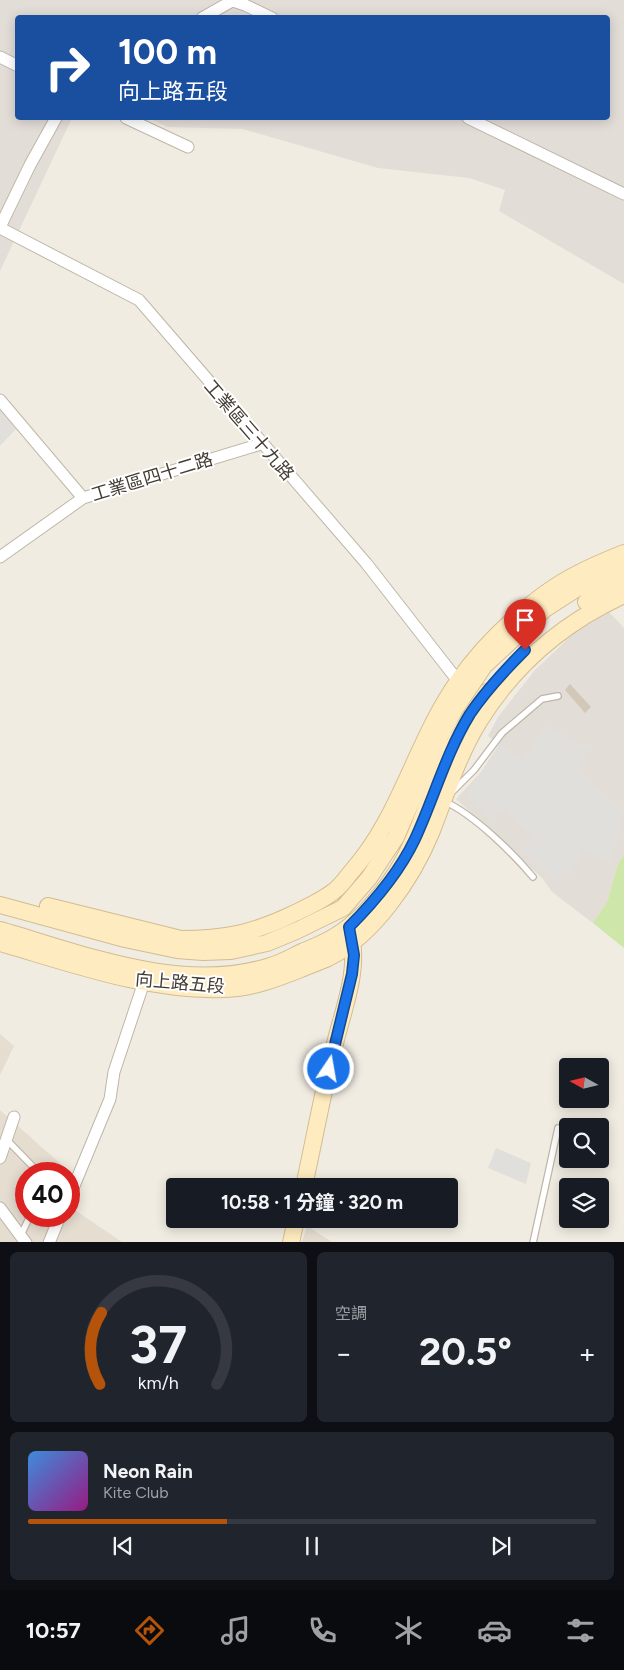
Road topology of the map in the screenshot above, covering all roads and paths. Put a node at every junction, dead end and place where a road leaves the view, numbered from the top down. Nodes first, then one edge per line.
1 (231, 0) edge
2 (207, 15) edge
3 (266, 15) edge
4 (0, 57) edge
5 (15, 64) edge
6 (55, 120) edge
7 (130, 120) edge
8 (472, 120) edge
9 (188, 146) dead end
10 (624, 194) edge
11 (0, 228) edge
12 (0, 400) edge
13 (261, 444) junction
14 (83, 498) junction
15 (624, 552) edge
16 (0, 556) edge
17 (624, 568) edge
18 (624, 583) edge
19 (624, 595) edge
20 (458, 680) junction
21 (558, 696) dead end
22 (443, 800) junction
23 (533, 877) dead end
24 (334, 891) junction
25 (0, 894) edge
26 (0, 905) edge
27 (343, 908) junction
28 (0, 930) edge
29 (351, 934) junction
30 (0, 943) edge
31 (329, 958) junction
32 (352, 974) junction
33 (144, 982) junction
34 (14, 1117) dead end
35 (558, 1128) dead end
36 (7, 1140) junction
37 (0, 1158) edge
38 (28, 1162) edge
39 (80, 1171) edge
40 (306, 1178) edge
41 (0, 1208) edge
42 (55, 1227) edge
43 (294, 1228) edge
44 (24, 1239) edge
45 (49, 1242) edge
46 (290, 1242) edge
47 (533, 1242) edge

1 - 2 street
1 - 3 street
4 - 5 street
6 - 11 street, 工業區三十九路
7 - 9 street
8 - 10 street
11 - 13 street, 工業區三十九路
12 - 14 street
13 - 14 street, 工業區四十二路
13 - 20 street, 工業區三十九路
14 - 16 street, 工業區四十二路
15 - 20 main road
17 - 27 main road, 向上路五段
18 - 29 main road, 向上路五段
19 - 22 main road, 向上路五段
20 - 24 main road
21 - 22 lane
22 - 23 lane
22 - 29 main road, 向上路五段
24 - 25 main road
24 - 27 main road
26 - 27 main road, 向上路五段
27 - 29 main road
28 - 29 main road, 向上路五段
29 - 31 main road, 向上路五段
29 - 32 main road
30 - 33 main road, 向上路五段
31 - 32 main road
31 - 33 main road, 向上路五段
32 - 40 main road
33 - 39 street
34 - 36 street
35 - 47 lane
36 - 37 street
36 - 38 lane
41 - 44 street
42 - 45 street
43 - 46 main road

